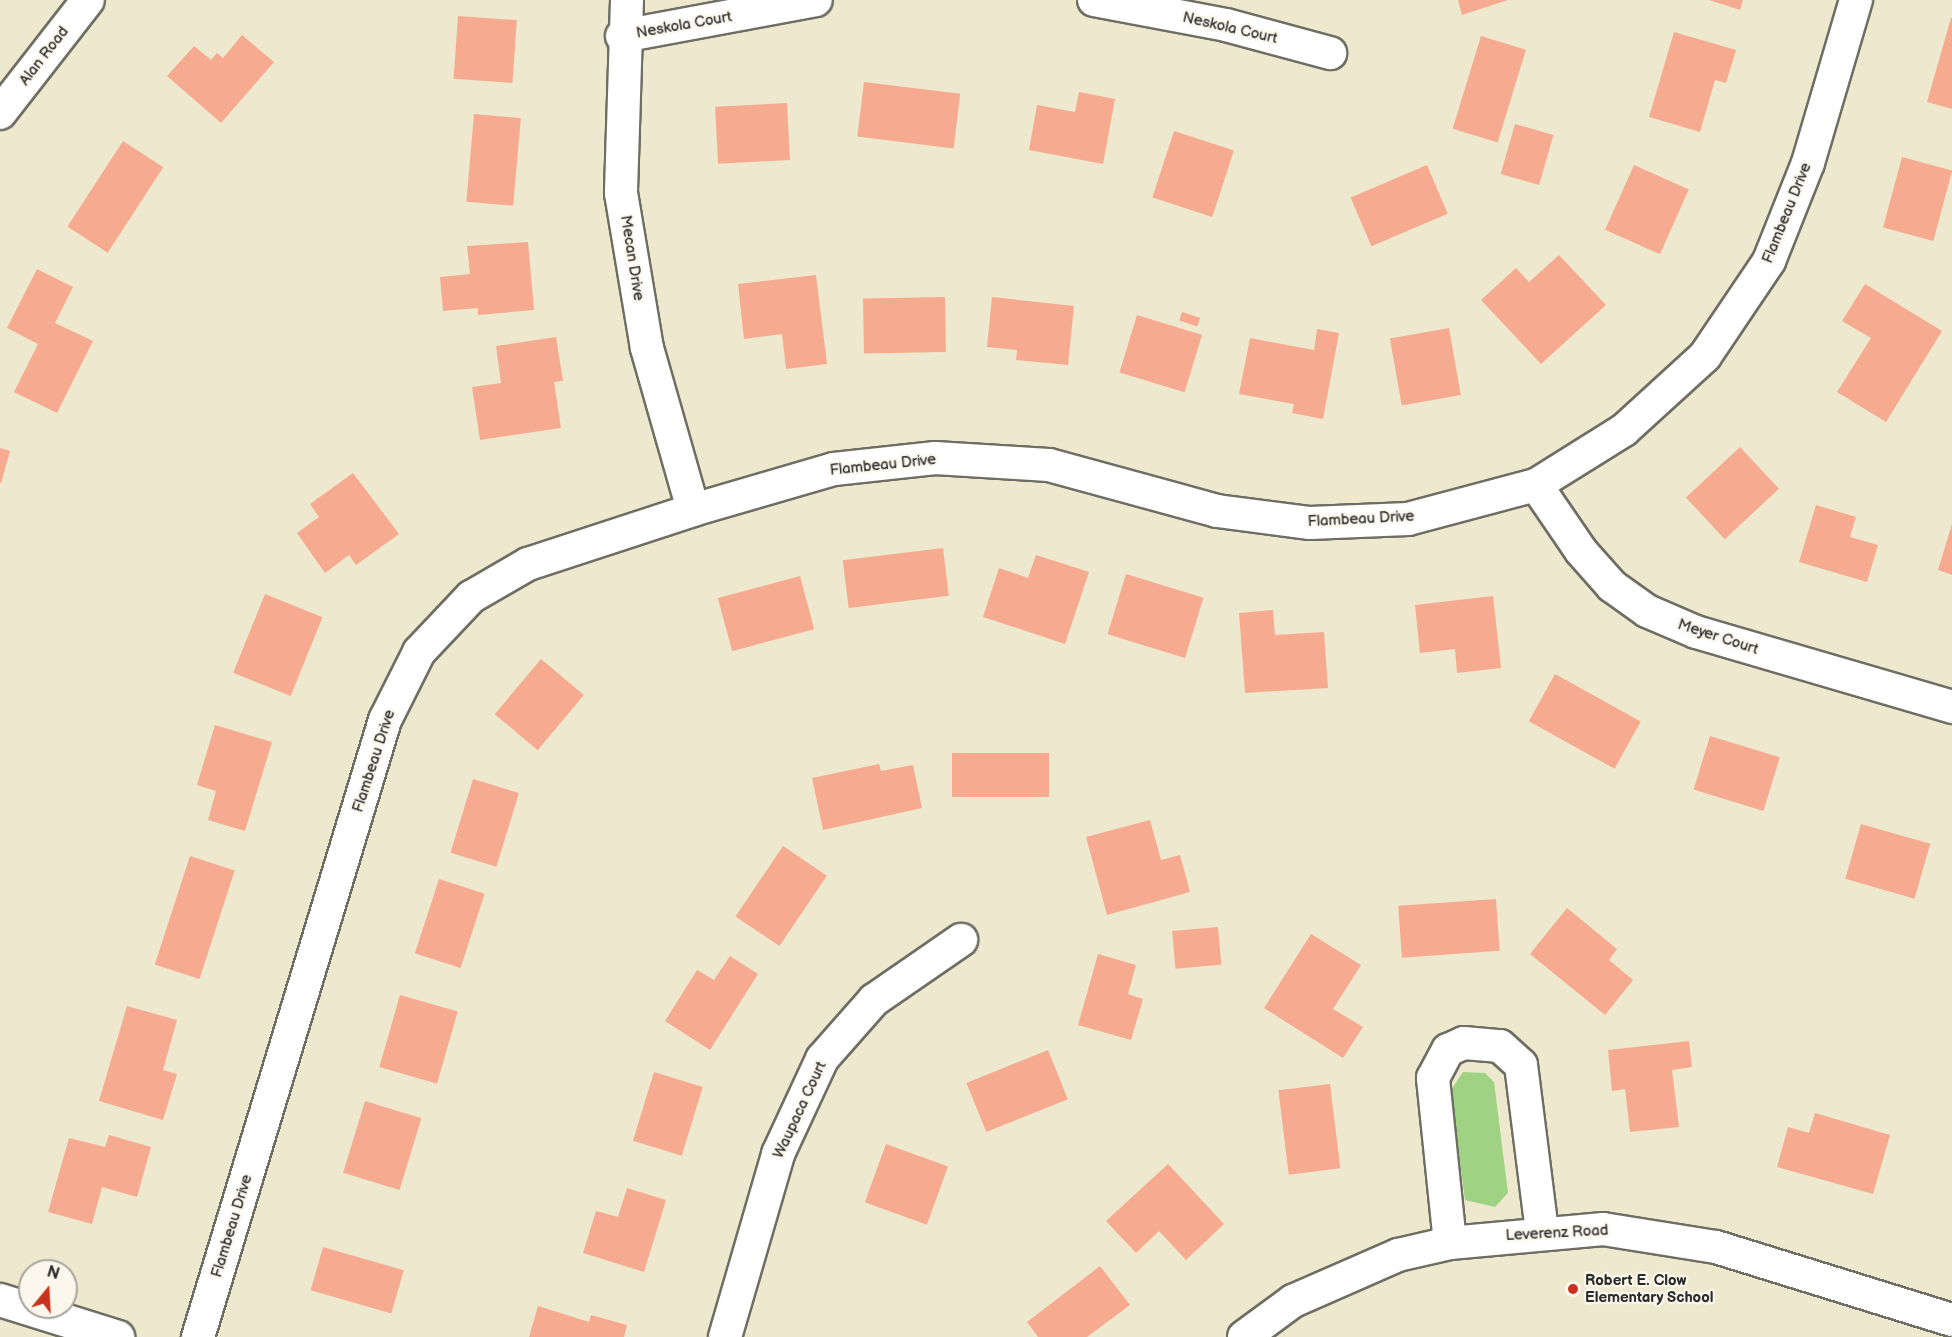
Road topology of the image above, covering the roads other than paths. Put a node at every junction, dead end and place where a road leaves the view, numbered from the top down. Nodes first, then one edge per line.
1 (88, 0) edge
2 (627, 0) edge
3 (816, 0) edge
4 (1094, 0) edge
5 (1856, 0) edge
6 (622, 36) junction
7 (1330, 53) dead end
8 (0, 113) edge
9 (1536, 485) junction
10 (693, 510) junction
11 (1952, 707) edge
12 (961, 940) dead end
13 (1542, 1231) junction
14 (1450, 1243) junction
15 (0, 1300) edge
16 (1952, 1320) edge
17 (118, 1337) edge
18 (198, 1337) edge
19 (725, 1337) edge
20 (1244, 1337) edge

1 - 8 street, Alan Road
2 - 6 street, Mecan Drive
3 - 6 street, Neskola Court
4 - 7 street, Neskola Court
5 - 9 street, Flambeau Drive
6 - 10 street, Mecan Drive
9 - 10 street, Flambeau Drive
9 - 11 street, Meyer Court
10 - 18 street, Flambeau Drive
12 - 19 street, Waupaca Court
13 - 14 street, Leverenz Road
13 - 14 street
13 - 16 street, Leverenz Road
14 - 20 street, Leverenz Road
15 - 17 street

